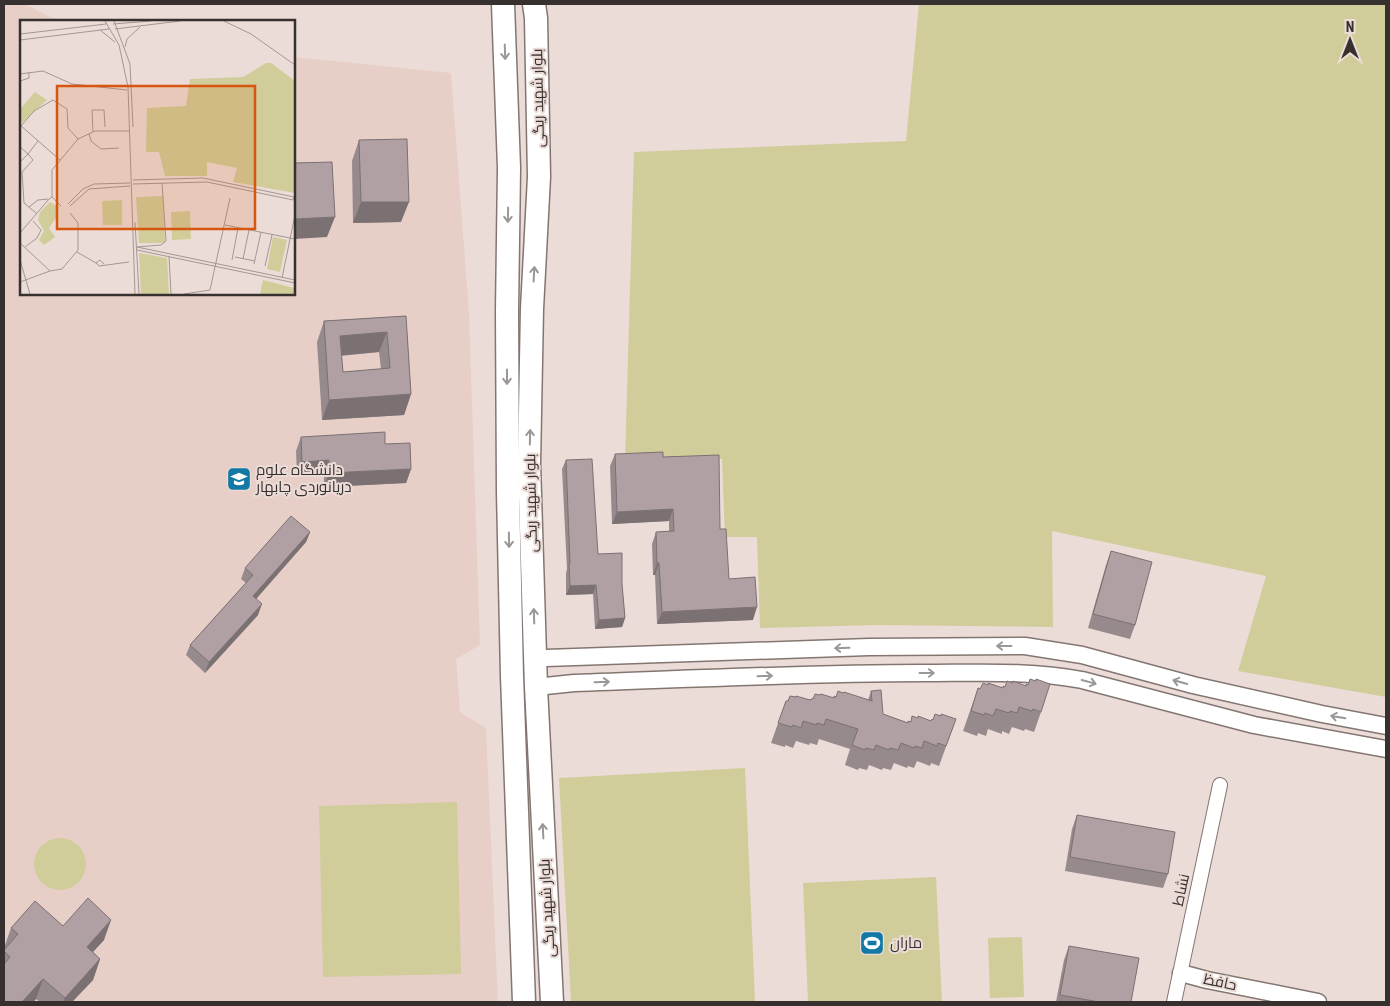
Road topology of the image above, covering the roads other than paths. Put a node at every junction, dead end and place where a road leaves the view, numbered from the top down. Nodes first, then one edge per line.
1 (503, 4) edge
2 (534, 4) edge
3 (1025, 646) junction
4 (535, 658) junction
5 (574, 658) junction
6 (1024, 673) junction
7 (574, 683) junction
8 (536, 687) junction
9 (1386, 726) edge
10 (1386, 749) edge
11 (1220, 785) dead end
12 (1180, 973) junction
13 (1273, 998) edge
14 (524, 1002) edge
15 (552, 1002) edge
16 (1174, 1002) edge
17 (1318, 1002) edge

1 -> 14 highway, بلوار شهید ریگی
4 -> 2 highway, بلوار شهید ریگی
3 -> 5 street
3 - 6 street
9 -> 3 street
4 - 5 street
4 - 8 highway, بلوار شهید ریگی
5 - 7 street
7 -> 6 street
6 -> 10 street
7 - 8 street
15 -> 8 highway, بلوار شهید ریگی
11 - 12 street, نشاط
12 - 13 street, حافظ
12 - 16 street, نشاط
13 - 17 street, حافظ

